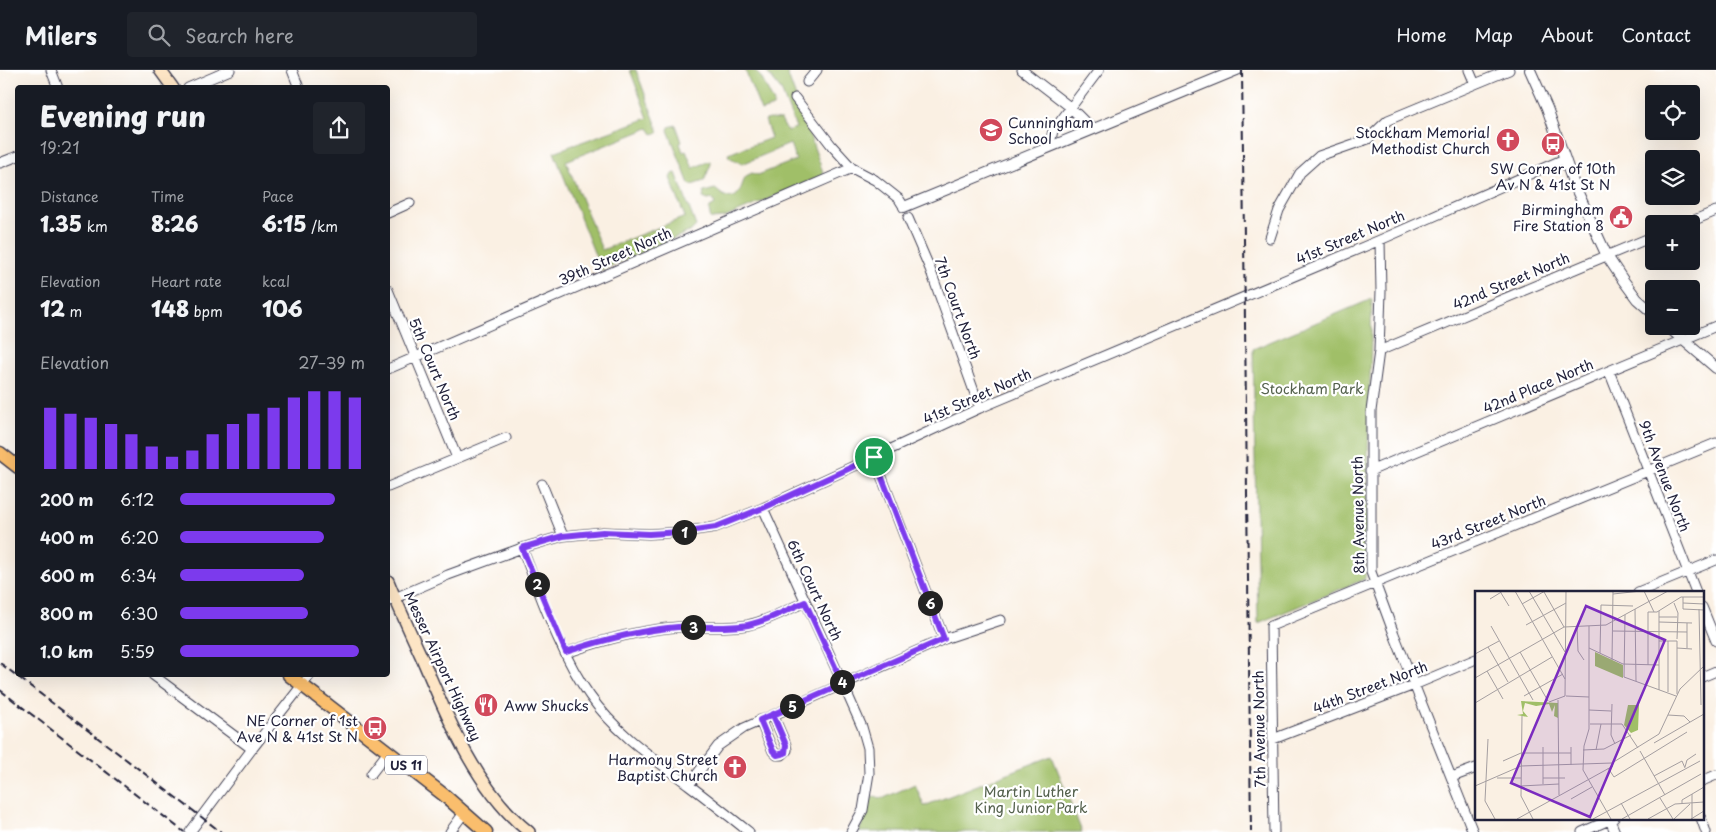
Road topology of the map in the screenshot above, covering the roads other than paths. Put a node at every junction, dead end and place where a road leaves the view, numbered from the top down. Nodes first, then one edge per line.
1 (51, 70) edge
2 (160, 70) edge
3 (230, 70) edge
4 (292, 70) edge
5 (817, 70) edge
6 (1022, 70) edge
7 (1099, 70) edge
8 (1237, 70) edge
9 (1470, 70) edge
10 (1509, 70) edge
11 (1530, 70) edge
12 (807, 82) dead end
13 (1476, 84) junction
14 (58, 85) edge
15 (171, 85) edge
16 (195, 85) edge
17 (298, 85) edge
18 (795, 98) dead end
19 (1070, 108) junction
20 (1092, 129) junction
21 (1049, 147) junction
22 (15, 159) edge
23 (1564, 159) junction
24 (0, 164) edge
25 (852, 168) junction
26 (410, 203) dead end
27 (904, 207) joint
28 (390, 211) edge
29 (1716, 211) edge
30 (908, 218) dead end
31 (1700, 218) edge
32 (1270, 238) dead end
33 (1380, 240) junction
34 (1645, 240) edge
35 (1607, 256) junction
36 (390, 295) edge
37 (1645, 306) edge
38 (1716, 326) edge
39 (1677, 335) edge
40 (1682, 340) junction
41 (1379, 351) junction
42 (416, 357) junction
43 (390, 368) edge
44 (1716, 368) edge
45 (1609, 371) junction
46 (980, 408) junction
47 (506, 438) dead end
48 (1716, 443) edge
49 (0, 454) edge
50 (874, 457) junction
51 (457, 458) junction
52 (15, 465) edge
53 (1370, 471) junction
54 (1647, 471) junction
55 (542, 484) dead end
56 (390, 486) edge
57 (763, 508) junction
58 (563, 536) junction
59 (522, 548) junction
60 (1716, 560) edge
61 (1688, 571) junction
62 (1374, 583) junction
63 (1640, 591) edge
64 (1696, 591) edge
65 (391, 599) edge
66 (805, 602) junction
67 (1704, 612) edge
68 (1000, 620) dead end
69 (1271, 626) joint
70 (944, 639) junction
71 (1716, 641) edge
72 (566, 652) junction
73 (1475, 659) edge
74 (1716, 671) edge
75 (1704, 676) edge
76 (156, 677) edge
77 (291, 677) edge
78 (309, 677) edge
79 (843, 684) junction
80 (1414, 685) junction
81 (302, 686) junction
82 (773, 715) junction
83 (760, 720) junction
84 (1273, 739) junction
85 (252, 749) junction
86 (388, 752) junction
87 (1475, 768) edge
88 (371, 774) dead end
89 (1716, 775) edge
90 (1452, 778) junction
91 (1704, 780) edge
92 (689, 785) junction
93 (464, 813) junction
94 (1610, 820) edge
95 (1702, 820) edge
96 (190, 832) edge
97 (450, 832) edge
98 (486, 832) edge
99 (529, 832) edge
100 (748, 832) edge
101 (851, 832) edge
102 (1274, 832) edge
103 (1473, 832) edge
104 (1582, 832) edge
105 (1706, 832) edge

1 - 14 street
2 - 15 main road
3 - 16 street
4 - 17 street
5 - 12 street
6 - 19 street
7 - 19 street
8 - 20 street
9 - 13 street
10 - 13 street
11 - 23 street
13 - 32 street
18 - 25 street
19 - 20 street
19 - 21 street
20 - 21 street
21 - 27 street
22 - 24 street
23 - 33 street, 41st Street North
23 - 35 street
25 - 27 street
25 - 42 street, 39th Street North
26 - 28 street
29 - 31 street
30 - 46 street, 7th Court North
33 - 41 street, 8th Avenue North
33 - 46 street, 41st Street North
34 - 35 street, 42nd Street North
35 - 37 street
35 - 41 street, 42nd Street North
36 - 42 street, 5th Court North
38 - 40 street, 42nd Place North
39 - 40 street
40 - 44 street
40 - 45 street, 42nd Place North
41 - 53 street, 8th Avenue North
42 - 43 street, 39th Street North
42 - 51 street, 5th Court North
45 - 53 street, 42nd Place North
45 - 54 street, 9th Avenue North
46 - 50 street, 41st Street North
47 - 51 street
48 - 54 street, 43rd Street North
49 - 52 main road
50 - 57 street, 41st Street North
50 - 70 street
51 - 56 street
53 - 62 street, 8th Avenue North
54 - 61 street, 9th Avenue North
54 - 62 street, 43rd Street North
55 - 58 street
57 - 58 street, 41st Street North
57 - 66 street, 6th Court North
58 - 59 street, 41st Street North
59 - 65 street, 41st Street North
59 - 72 street
60 - 61 street
61 - 63 street
61 - 64 street, 9th Avenue North
62 - 69 street, 43rd Street North
62 - 80 street, 8th Avenue North
65 - 99 main road, Messer Airport Highway
66 - 72 street
66 - 79 street, 6th Court North
67 - 71 street
68 - 70 street
69 - 84 street, 7th Avenue North
70 - 79 street
72 - 92 street
73 - 80 street, 44th Street North
74 - 75 street
76 - 85 street
77 - 81 main road, US 11
78 - 81 street
79 - 82 street
79 - 101 street
80 - 84 street, 44th Street North
80 - 90 street, 8th Avenue North
81 - 85 street
81 - 86 main road, US 11
82 - 83 street
82 - 83 street
83 - 92 street
84 - 102 street, 7th Avenue North
85 - 96 street
86 - 88 street
86 - 93 main road, US 11
87 - 90 street
89 - 91 street
90 - 103 street, 8th Avenue North
92 - 100 street
93 - 97 street
93 - 98 main road, US 11
94 - 104 street
95 - 105 street

